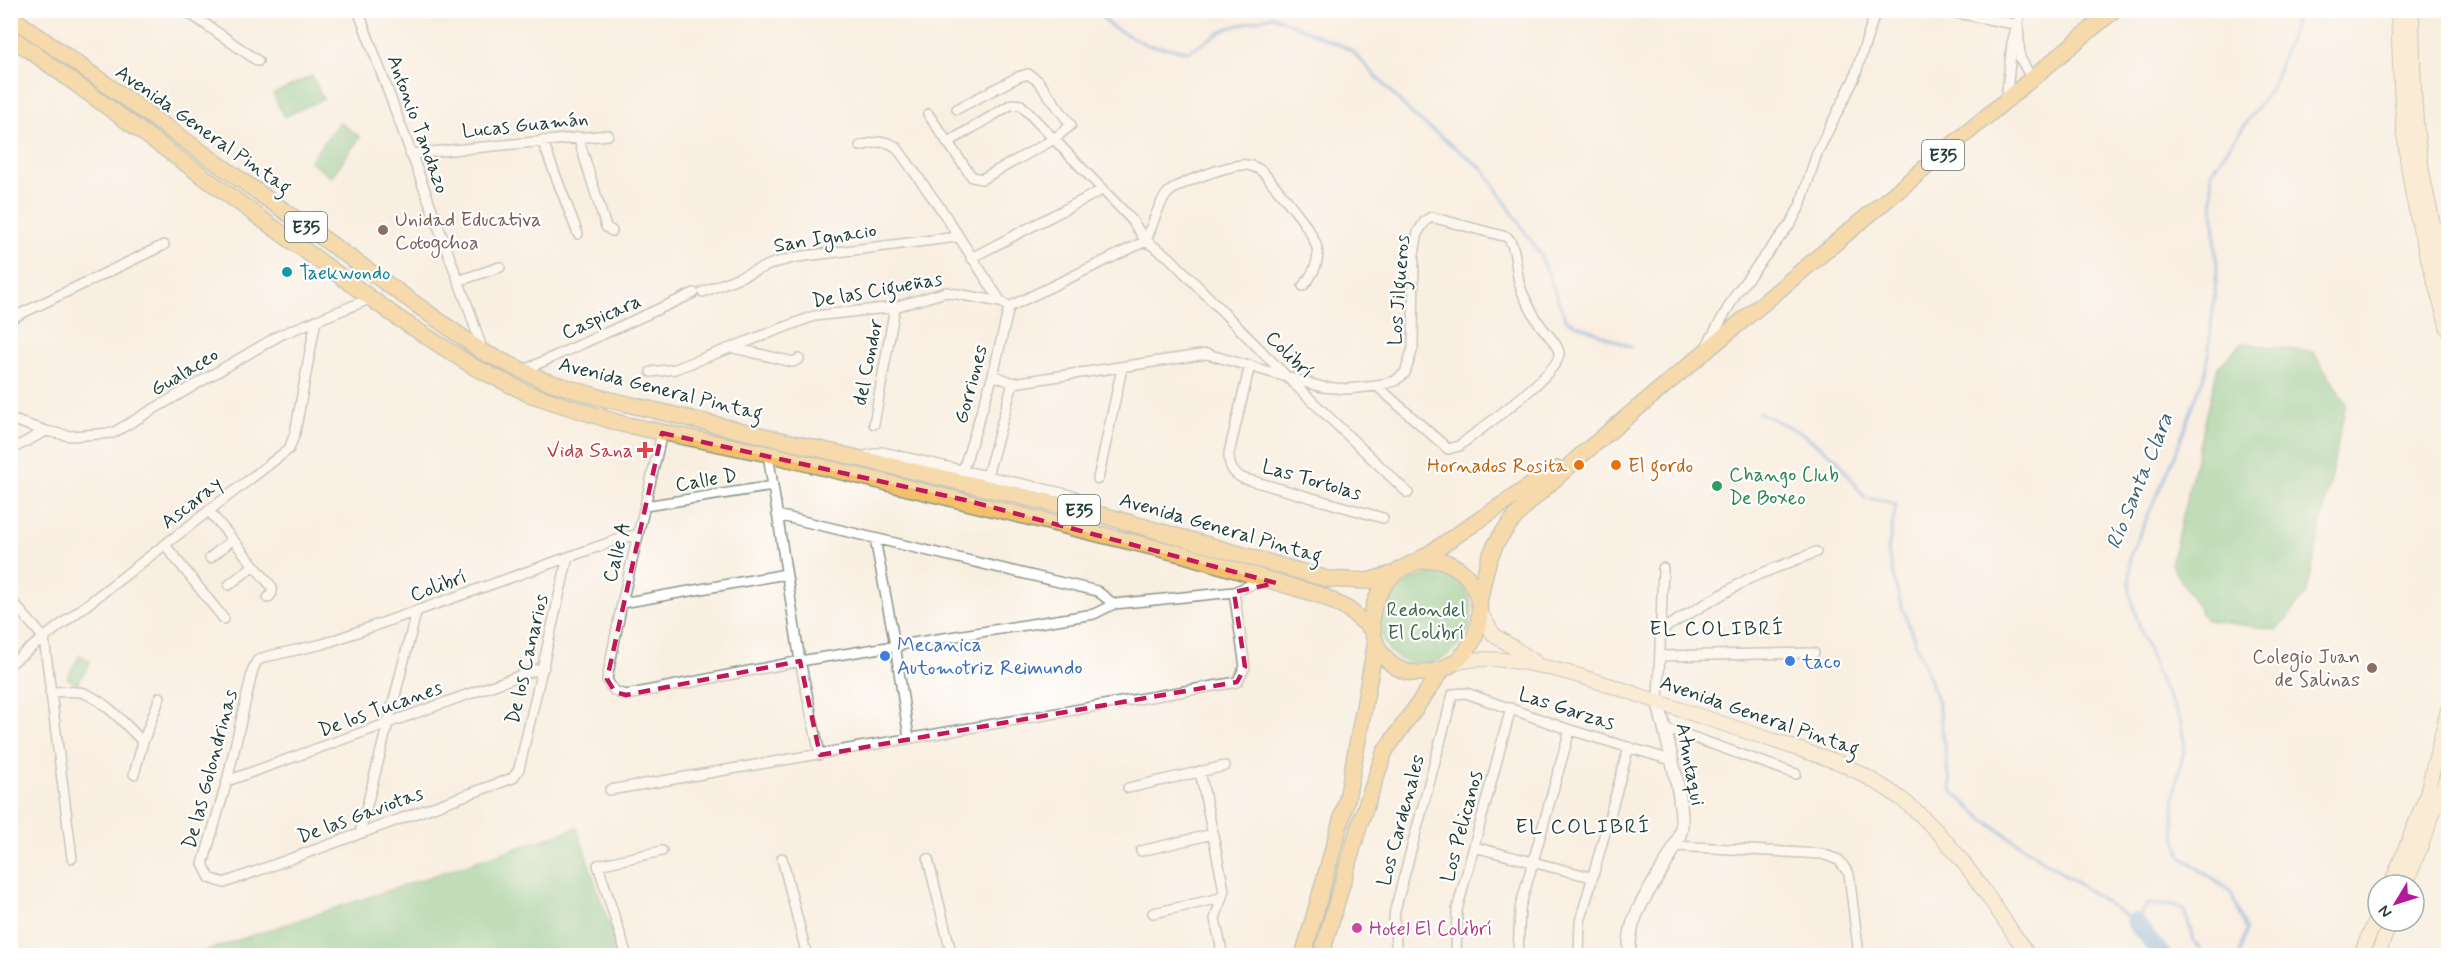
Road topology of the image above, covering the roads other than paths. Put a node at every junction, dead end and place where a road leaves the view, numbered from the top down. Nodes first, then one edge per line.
1 (185, 10) edge
2 (358, 10) edge
3 (1876, 10) edge
4 (1943, 10) edge
5 (2021, 10) edge
6 (2114, 10) edge
7 (2398, 10) edge
8 (2412, 10) edge
9 (10, 16) edge
10 (2018, 25) junction
11 (10, 36) edge
12 (258, 61) dead end
13 (2032, 79) junction
14 (2006, 101) junction
15 (957, 109) dead end
16 (928, 114) dead end
17 (608, 135) dead end
18 (578, 137) junction
19 (1054, 139) junction
20 (542, 140) junction
21 (947, 143) junction
22 (860, 146) dead end
23 (410, 154) junction
24 (1102, 190) junction
25 (612, 231) dead end
26 (578, 234) dead end
27 (957, 237) junction
28 (1146, 241) junction
29 (164, 245) dead end
30 (970, 258) junction
31 (500, 267) dead end
32 (458, 281) junction
33 (2448, 284) edge
34 (1303, 286) dead end
35 (699, 292) joint
36 (372, 298) junction
37 (1005, 305) junction
38 (895, 308) junction
39 (10, 320) edge
40 (316, 320) junction
41 (2448, 329) edge
42 (734, 348) junction
43 (483, 352) junction
44 (1701, 355) junction
45 (799, 359) dead end
46 (1250, 365) junction
47 (1122, 368) junction
48 (522, 371) junction
49 (651, 372) dead end
50 (993, 375) junction
51 (1288, 378) junction
52 (1013, 383) junction
53 (1377, 386) junction
54 (10, 419) edge
55 (873, 424) dead end
56 (46, 431) junction
57 (662, 433) junction
58 (10, 450) edge
59 (768, 454) junction
60 (856, 458) junction
61 (1579, 458) junction
62 (963, 470) junction
63 (987, 476) junction
64 (1098, 479) dead end
65 (773, 486) junction
66 (1408, 493) dead end
67 (645, 506) junction
68 (208, 511) junction
69 (1095, 513) junction
70 (777, 515) junction
71 (1383, 518) dead end
72 (638, 535) junction
73 (875, 539) junction
74 (232, 540) junction
75 (165, 544) junction
76 (1816, 552) dead end
77 (568, 557) junction
78 (210, 558) dead end
79 (1417, 562) junction
80 (254, 565) junction
81 (1663, 568) dead end
82 (1396, 573) junction
83 (786, 574) junction
84 (1276, 583) junction
85 (229, 585) dead end
86 (1234, 592) junction
87 (268, 598) dead end
88 (10, 599) edge
89 (622, 603) junction
90 (1114, 604) junction
91 (1479, 606) junction
92 (416, 613) junction
93 (224, 619) dead end
94 (1661, 630) junction
95 (1374, 636) junction
96 (44, 638) junction
97 (895, 645) junction
98 (1814, 653) dead end
99 (1660, 656) junction
100 (800, 661) junction
101 (10, 664) edge
102 (1449, 666) junction
103 (544, 667) junction
104 (1544, 667) junction
105 (253, 669) joint
106 (50, 692) junction
107 (1452, 696) joint
108 (160, 697) dead end
109 (1658, 702) junction
110 (1511, 708) junction
111 (2448, 709) edge
112 (388, 725) junction
113 (1664, 729) junction
114 (1570, 730) junction
115 (909, 738) junction
116 (143, 742) junction
117 (1629, 747) junction
118 (820, 755) junction
119 (1671, 760) junction
120 (1225, 766) dead end
121 (519, 769) joint
122 (1200, 771) junction
123 (134, 774) dead end
124 (1796, 774) dead end
125 (2448, 774) edge
126 (227, 781) junction
127 (1128, 788) dead end
128 (610, 790) dead end
129 (360, 833) junction
130 (1213, 834) junction
131 (1674, 846) junction
132 (1474, 847) junction
133 (662, 851) dead end
134 (1141, 851) dead end
135 (72, 858) dead end
136 (782, 858) dead end
137 (928, 859) dead end
138 (1533, 861) junction
139 (2396, 873) edge
140 (2411, 873) edge
141 (1591, 877) junction
142 (210, 878) joint
143 (1221, 898) junction
144 (1153, 913) dead end
145 (2370, 933) edge
146 (2386, 933) edge
147 (627, 956) edge
148 (807, 956) edge
149 (952, 956) edge
150 (1223, 956) edge
151 (1303, 956) edge
152 (1321, 956) edge
153 (1397, 956) edge
154 (1456, 956) edge
155 (1518, 956) edge
156 (1579, 956) edge
157 (1630, 956) edge
158 (1859, 956) edge
159 (2029, 956) edge
160 (2360, 956) edge
161 (2377, 956) edge

1 - 12 street
2 - 23 street, Antonio Tandazo
3 - 44 street
4 - 10 street
5 - 10 street
6 - 13 highway, E35
7 - 41 main road
8 - 33 main road
9 - 43 highway, Avenida General Pintag / E35
10 - 13 street
10 - 14 street
11 - 36 highway, Avenida General Pintag / E35
13 - 14 highway, E35
14 - 44 highway, E35
15 - 19 street
16 - 21 street
17 - 18 street, Lucas Guamán
18 - 20 street, Lucas Guamán
18 - 25 street
19 - 21 street, Colibrí
19 - 21 street
19 - 24 street, Colibrí
20 - 23 street, Lucas Guamán
20 - 26 street
22 - 27 street
23 - 32 street, Antonio Tandazo
24 - 28 street, Colibrí
24 - 30 street
27 - 30 street
27 - 35 street, San Ignacio
28 - 34 street
28 - 37 street
28 - 51 street, Colibrí
29 - 39 street
30 - 37 street
31 - 32 street
32 - 43 street, Antonio Tandazo
35 - 48 street, Caspicara
36 - 40 street, Gualaceo
36 - 57 highway, Avenida General Pintag / E35
37 - 38 street, De las Cigueñas
37 - 50 street, Gorriones
38 - 42 street, De las Cigueñas
38 - 55 street, del Condor
40 - 56 street, Gualaceo
40 - 68 street, Ascaray
42 - 45 street
42 - 49 street, De las Cigueñas
43 - 48 highway, Avenida General Pintag / E35
44 - 61 highway, E35
46 - 47 street, Los Jilgueros
46 - 51 street, Los Jilgueros
46 - 71 street, Las Tortolas
47 - 52 street, Los Jilgueros
47 - 64 street
48 - 60 highway, Avenida General Pintag / E35
50 - 52 street, Los Jilgueros
50 - 62 street, Gorriones
51 - 53 street, Los Jilgueros
51 - 66 street, Colibrí
52 - 63 street
53 - 53 street, Los Jilgueros
54 - 56 street, Gualaceo
56 - 58 street
57 - 59 highway, Avenida General Pintag / E35
57 - 67 street, Calle A
59 - 65 street
59 - 84 highway, Avenida General Pintag / E35
60 - 62 street
60 - 69 highway, Avenida General Pintag / E35
61 - 79 highway, E35
61 - 91 highway, E35
62 - 63 street
63 - 69 street
65 - 67 street, Calle D
65 - 70 street
67 - 72 street, Calle A
68 - 74 street
68 - 75 street, Ascaray
69 - 82 highway, Avenida General Pintag / E35
70 - 73 street
70 - 83 street
72 - 77 street, Colibrí
72 - 89 street, Calle A
73 - 90 street
73 - 97 street
74 - 78 street
74 - 80 street
75 - 93 street
75 - 96 street, Ascaray
76 - 94 street
77 - 92 street, Colibrí
77 - 103 street, De los Canarios
79 - 82 highway, E35
79 - 91 highway, E35
80 - 85 street
80 - 87 street
81 - 94 street, Atuntaqui
82 - 95 highway, E35
83 - 89 street
83 - 100 street
84 - 86 street
84 - 95 highway, Avenida General Pintag / E35
86 - 90 street
86 - 115 street
88 - 96 street
89 - 100 street, Calle A
90 - 97 street
91 - 102 highway, E35
91 - 104 main road, Avenida General Pintag
92 - 105 street, Colibrí
92 - 112 street
94 - 99 street, Atuntaqui
95 - 102 highway, E35
95 - 151 highway
96 - 101 street, Ascaray
96 - 106 street
97 - 100 street
97 - 115 street
98 - 99 street
99 - 109 street, Atuntaqui
100 - 118 street
102 - 104 main road, Avenida General Pintag
102 - 152 highway
103 - 112 street, De los Tucanes
103 - 121 street, De los Canarios
104 - 109 main road, Avenida General Pintag
105 - 126 street, De las Golondrinas
106 - 116 street
106 - 135 street
107 - 110 street, Las Garzas
107 - 153 street, Los Cardenales
108 - 116 street
109 - 113 street, Atuntaqui
109 - 159 main road, Avenida General Pintag
110 - 114 street, Las Garzas
110 - 132 street, Los Pelicanos
111 - 139 main road
112 - 126 street, De los Tucanes
112 - 129 street
113 - 119 street, Atuntaqui
113 - 124 street
114 - 117 street, Las Garzas
114 - 138 street
115 - 118 street
116 - 123 street
117 - 119 street, Las Garzas
117 - 141 street
118 - 128 street
119 - 131 street, Atuntaqui
120 - 122 street
121 - 129 street, De las Gaviotas
122 - 127 street
122 - 130 street
125 - 140 main road
126 - 142 street, De las Golondrinas
129 - 142 street, De las Gaviotas
130 - 134 street
130 - 143 street
131 - 157 street, Atuntaqui
131 - 158 street
132 - 138 street
132 - 154 street, Los Pelicanos
133 - 147 street
136 - 148 street
137 - 149 street
138 - 141 street
138 - 155 street
141 - 156 street
143 - 144 street
143 - 150 street
145 - 160 main road
146 - 161 main road

